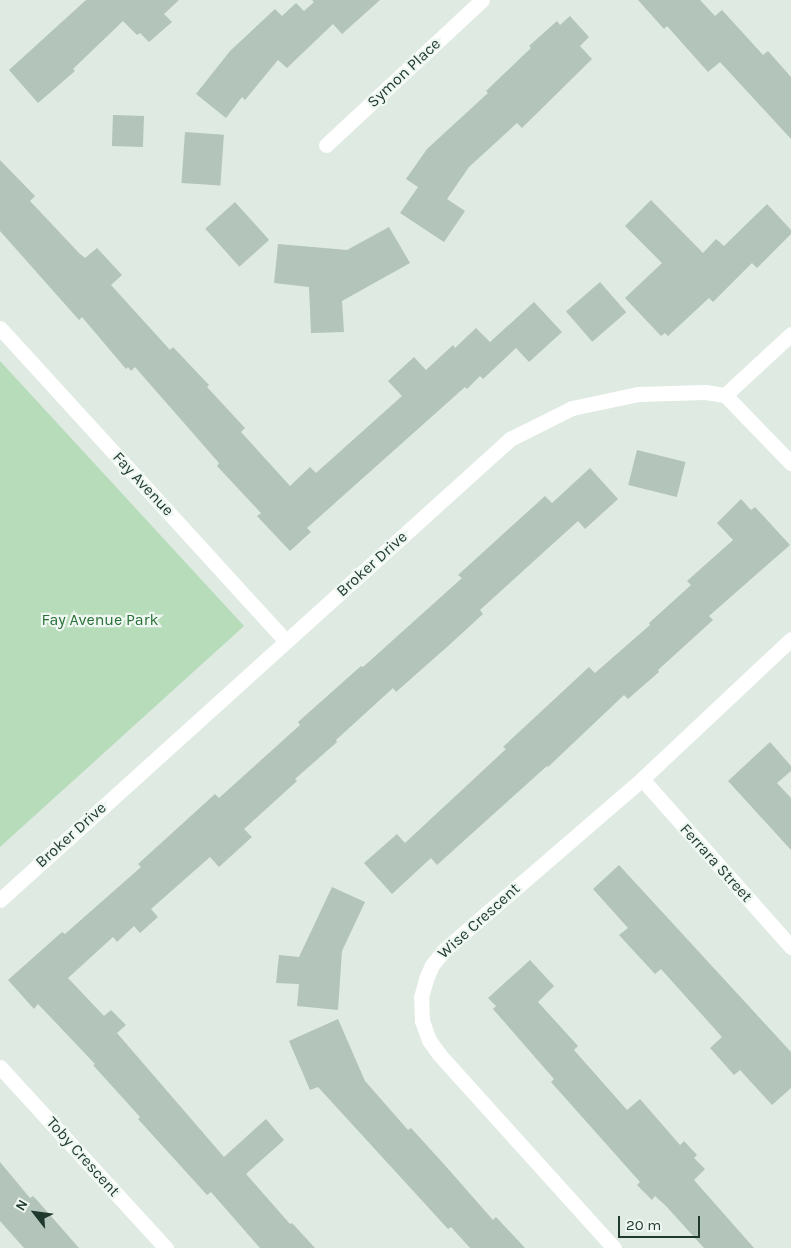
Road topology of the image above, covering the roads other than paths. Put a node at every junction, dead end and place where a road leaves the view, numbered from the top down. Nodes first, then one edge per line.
1 (482, 0) edge
2 (326, 146) dead end
3 (0, 328) edge
4 (791, 334) edge
5 (725, 395) junction
6 (791, 463) edge
7 (791, 639) edge
8 (286, 641) junction
9 (642, 779) junction
10 (0, 900) edge
11 (791, 947) edge
12 (0, 1067) edge
13 (166, 1248) edge
14 (614, 1248) edge

1 - 2 street, Symon Place
3 - 8 street, Fay Avenue
4 - 5 street
5 - 6 street
5 - 8 street, Broker Drive
7 - 9 street, Wise Crescent
8 - 10 street, Broker Drive
9 - 11 street, Ferrara Street
9 - 14 street, Wise Crescent
12 - 13 street, Toby Crescent

